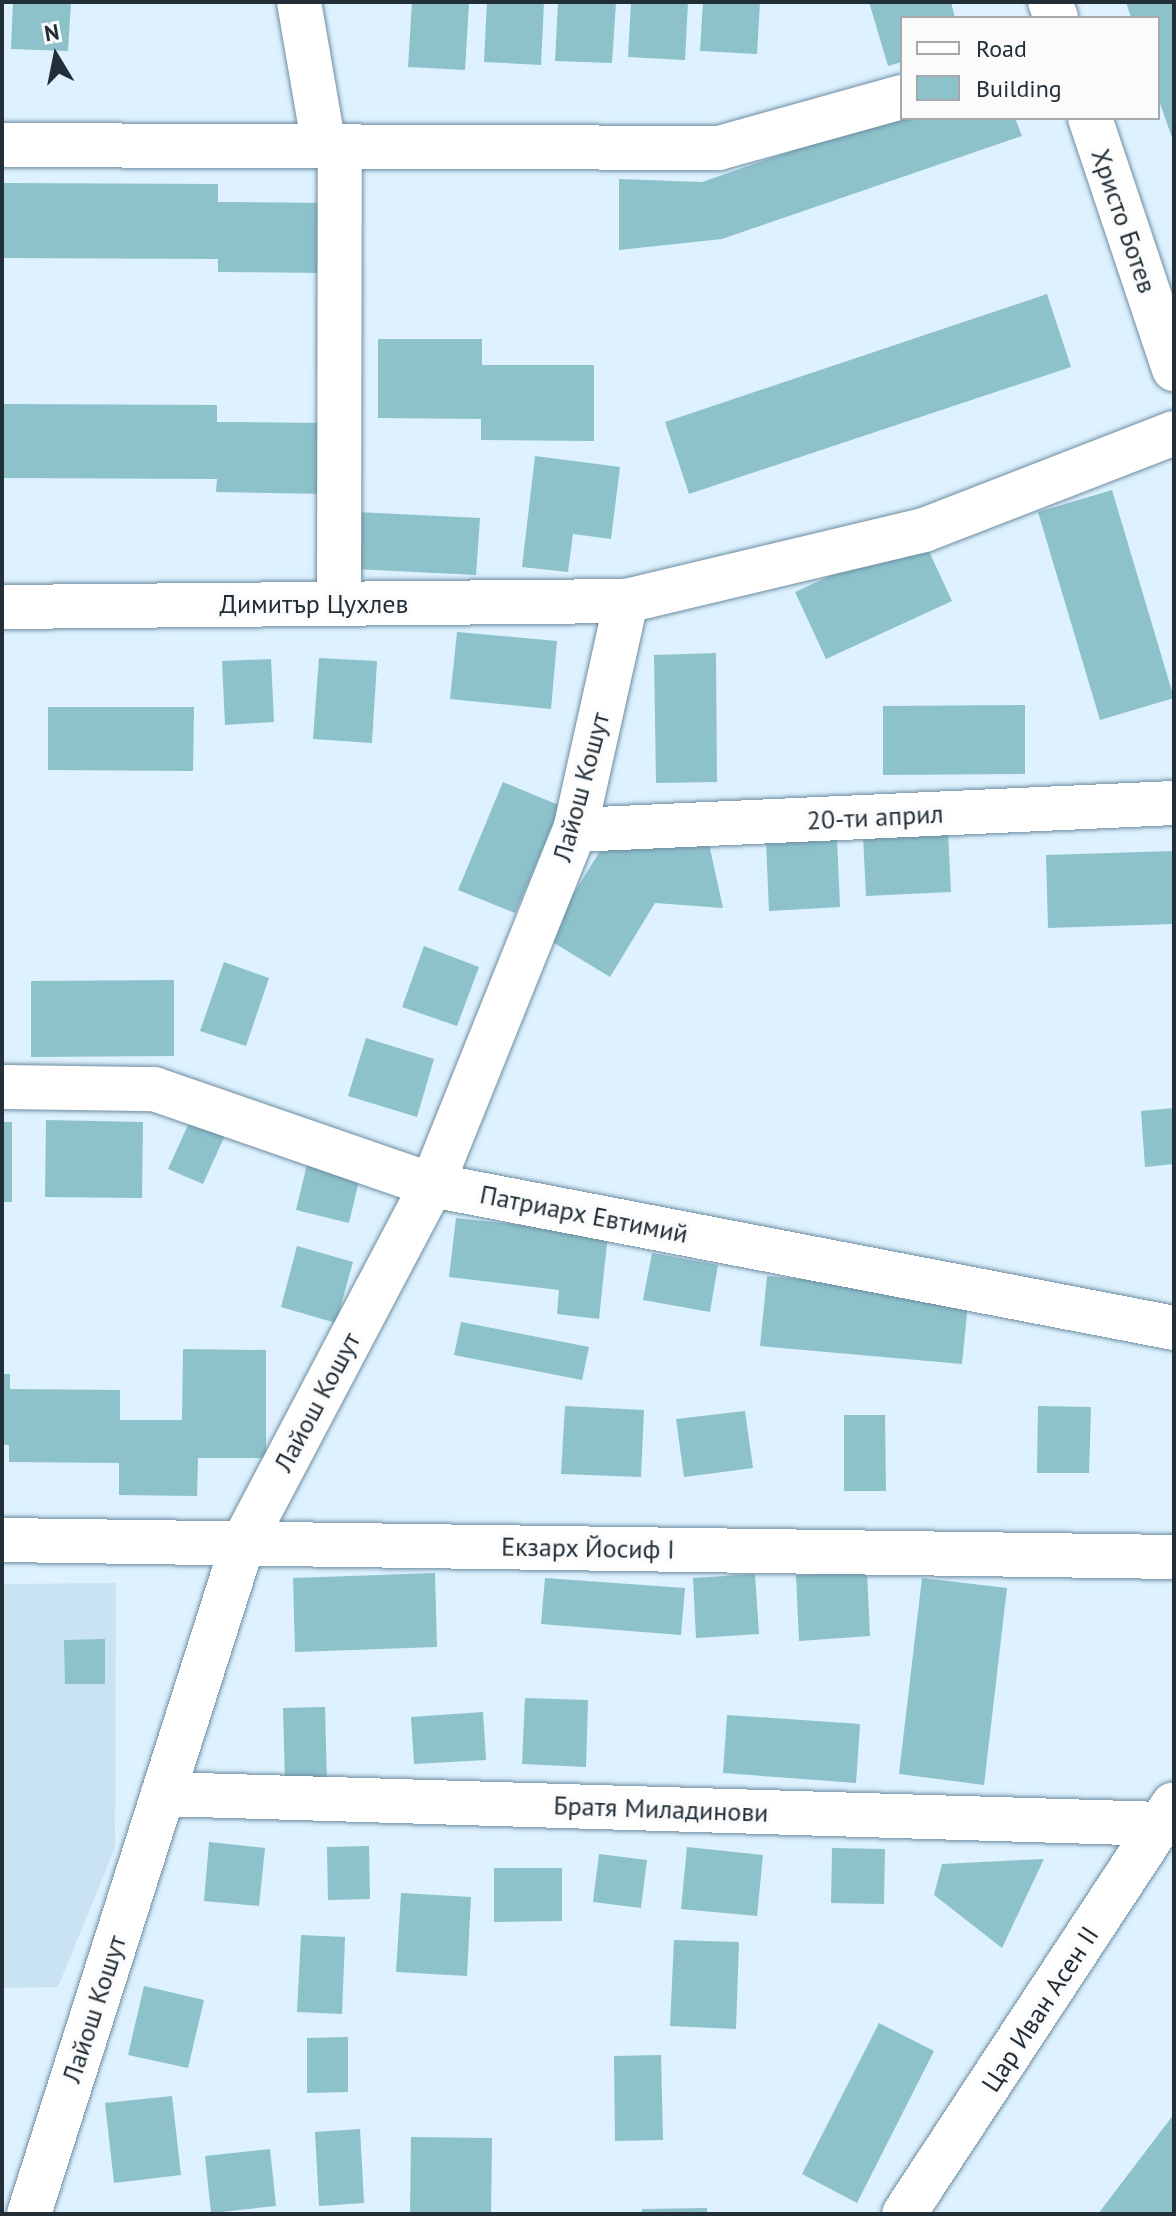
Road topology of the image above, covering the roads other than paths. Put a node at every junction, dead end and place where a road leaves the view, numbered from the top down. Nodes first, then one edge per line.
1 (299, 2) edge
2 (900, 98) edge
3 (1091, 120) edge
4 (2, 145) edge
5 (332, 146) junction
6 (1174, 369) edge
7 (1174, 433) edge
8 (626, 601) junction
9 (339, 604) junction
10 (2, 607) edge
11 (1174, 803) edge
12 (575, 830) junction
13 (2, 1087) edge
14 (432, 1185) junction
15 (1174, 1328) edge
16 (2, 1540) edge
17 (243, 1543) junction
18 (1174, 1557) edge
19 (163, 1794) junction
20 (1167, 1814) edge
21 (38, 2211) edge
22 (904, 2214) edge

1 - 5 street
2 - 5 street
3 - 6 street, Христо Ботев
4 - 5 street
5 - 9 street
7 - 8 street, Димитър Цухлев
8 - 9 street, Димитър Цухлев
8 - 12 street, Лайош Кошут
9 - 10 street, Димитър Цухлев
11 - 12 street, 20-ти април
12 - 14 street, Лайош Кошут
13 - 14 street, Патриарх Евтимий
14 - 15 street, Патриарх Евтимий
14 - 17 street, Лайош Кошут
16 - 17 street, Екзарх Йосиф I
17 - 18 street, Екзарх Йосиф I
17 - 19 street, Лайош Кошут
19 - 20 street, Братя Миладинови
19 - 21 street, Лайош Кошут
20 - 22 street, Цар Иван Асен II

